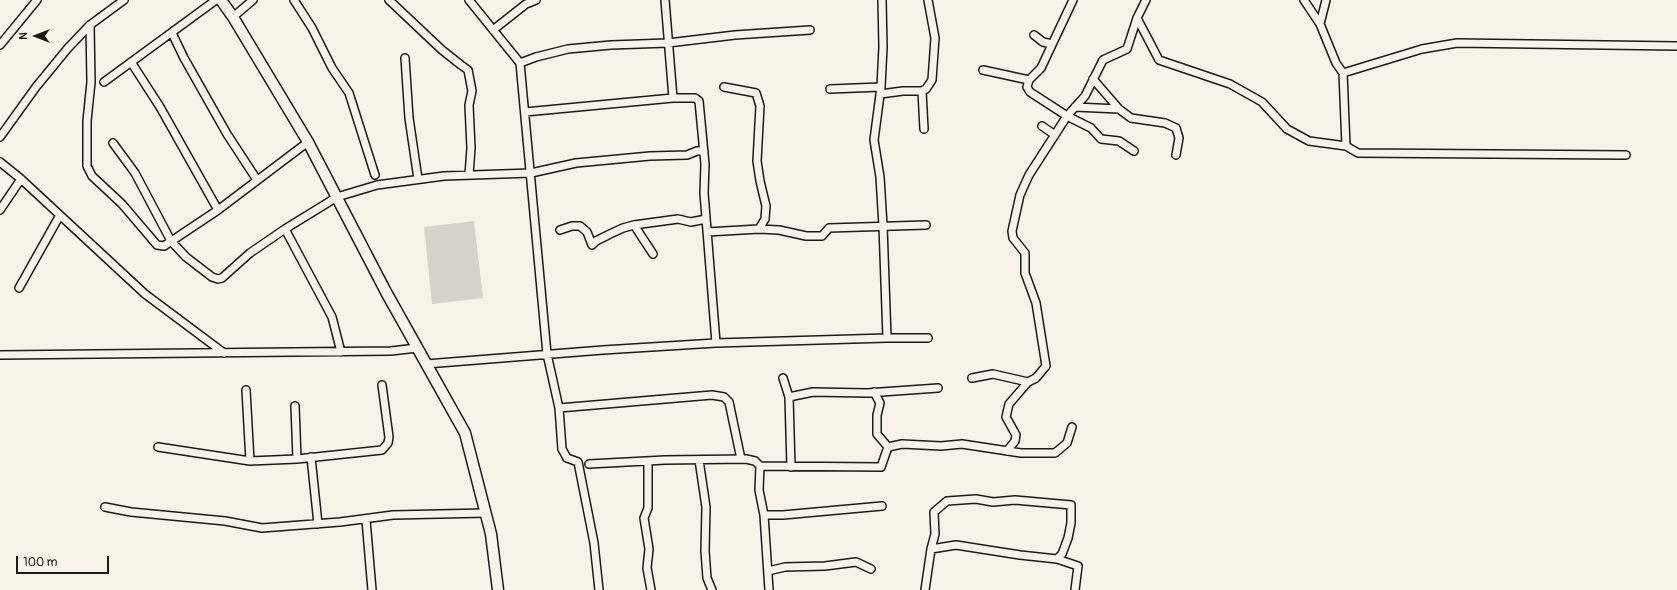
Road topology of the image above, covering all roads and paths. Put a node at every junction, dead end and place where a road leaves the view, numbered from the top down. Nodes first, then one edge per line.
1 (37, 0) edge
2 (124, 0) edge
3 (216, 0) edge
4 (221, 0) edge
5 (253, 0) edge
6 (294, 0) edge
7 (389, 0) edge
8 (402, 0) edge
9 (469, 0) edge
10 (536, 0) edge
11 (665, 0) edge
12 (882, 0) edge
13 (928, 0) edge
14 (1073, 0) edge
15 (1146, 0) edge
16 (1304, 0) edge
17 (1326, 0) edge
18 (396, 6) junction
19 (233, 17) junction
20 (1137, 18) junction
21 (1320, 24) junction
22 (90, 25) junction
23 (493, 30) junction
24 (810, 30) dead end
25 (172, 33) junction
26 (1034, 35) dead end
27 (668, 43) junction
28 (0, 44) edge
29 (1052, 44) junction
30 (1677, 46) edge
31 (405, 58) dead end
32 (131, 62) junction
33 (520, 63) junction
34 (983, 70) dead end
35 (1343, 73) junction
36 (1093, 79) junction
37 (1029, 80) junction
38 (104, 82) dead end
39 (724, 87) dead end
40 (830, 89) dead end
41 (881, 90) junction
42 (922, 91) junction
43 (673, 98) junction
44 (1075, 107) junction
45 (1119, 109) junction
46 (524, 112) junction
47 (1068, 116) junction
48 (1042, 126) dead end
49 (924, 129) dead end
50 (1056, 135) junction
51 (0, 137) edge
52 (113, 142) dead end
53 (308, 142) junction
54 (1346, 146) junction
55 (1134, 150) dead end
56 (704, 151) junction
57 (1176, 155) dead end
58 (1626, 155) dead end
59 (0, 162) edge
60 (531, 173) junction
61 (375, 175) dead end
62 (469, 175) junction
63 (21, 179) junction
64 (418, 179) junction
65 (257, 180) junction
66 (337, 197) junction
67 (0, 210) edge
68 (218, 210) junction
69 (60, 215) junction
70 (706, 220) junction
71 (634, 225) junction
72 (926, 225) dead end
73 (883, 226) junction
74 (285, 229) junction
75 (759, 229) junction
76 (560, 230) dead end
77 (707, 232) junction
78 (171, 241) junction
79 (653, 254) dead end
80 (19, 288) dead end
81 (887, 338) junction
82 (928, 338) dead end
83 (716, 343) junction
84 (417, 348) junction
85 (224, 352) junction
86 (341, 352) junction
87 (547, 354) junction
88 (0, 355) edge
89 (426, 364) junction
90 (783, 378) dead end
91 (972, 378) dead end
92 (1028, 382) junction
93 (382, 385) dead end
94 (938, 388) dead end
95 (246, 390) dead end
96 (874, 392) junction
97 (789, 397) junction
98 (295, 406) dead end
99 (559, 408) junction
100 (1072, 427) dead end
101 (158, 447) dead end
102 (888, 447) junction
103 (1007, 451) junction
104 (311, 457) junction
105 (297, 458) junction
106 (740, 459) junction
107 (699, 460) junction
108 (250, 461) junction
109 (648, 461) junction
110 (590, 464) dead end
111 (760, 466) junction
112 (791, 467) junction
113 (882, 506) dead end
114 (105, 507) dead end
115 (486, 513) junction
116 (764, 515) junction
117 (366, 520) junction
118 (318, 524) junction
119 (931, 549) junction
120 (1056, 559) junction
121 (871, 569) dead end
122 (768, 571) junction
123 (372, 590) edge
124 (498, 590) edge
125 (599, 590) edge
126 (651, 590) edge
127 (712, 590) edge
128 (769, 590) edge
129 (925, 590) edge
130 (1075, 590) edge

1 - 28 street
2 - 22 street
3 - 25 street
4 - 19 street
5 - 19 street
6 - 61 street
7 - 18 street
8 - 18 street
9 - 23 street
10 - 23 street
11 - 27 street
12 - 41 street
13 - 42 street
14 - 29 street
15 - 20 street
16 - 21 street
17 - 21 street
18 - 62 street
19 - 53 street
20 - 36 street
20 - 54 street
21 - 35 street
22 - 51 street
22 - 78 street
23 - 33 street
24 - 27 street
25 - 32 street
25 - 65 street
26 - 29 street
27 - 33 street
27 - 43 street
29 - 37 street
30 - 35 street
31 - 64 street
32 - 38 street
32 - 68 street
33 - 46 street
34 - 37 street
35 - 54 street
36 - 44 street
36 - 45 street
37 - 47 street
39 - 75 street
40 - 41 street
41 - 42 street
41 - 73 street
42 - 49 street
43 - 46 street
43 - 56 street
44 - 45 street
44 - 47 street
45 - 57 street
46 - 60 street
47 - 50 street
47 - 55 street
48 - 50 street
50 - 92 street
52 - 78 street
53 - 65 street
53 - 66 street
54 - 58 street
56 - 60 street
56 - 70 street
59 - 63 street
60 - 62 street
60 - 87 street
62 - 64 street
63 - 67 street
63 - 69 street
64 - 66 street
65 - 68 street
66 - 74 street
66 - 84 street
68 - 78 street
69 - 80 street
69 - 85 street
70 - 71 street
70 - 77 street
71 - 76 street
71 - 79 street
72 - 73 street
73 - 75 street
73 - 81 street
74 - 78 street
74 - 86 street
75 - 77 street
77 - 83 street
81 - 82 street
81 - 83 street
83 - 87 street
84 - 86 street
84 - 89 street
85 - 86 street
85 - 88 street
87 - 89 street
87 - 99 street
89 - 115 street
90 - 97 street
91 - 92 street
92 - 103 street
93 - 104 street
94 - 96 street
95 - 108 street
96 - 97 street
96 - 102 street
97 - 112 street
98 - 105 street
99 - 106 street
99 - 125 street
100 - 103 street
101 - 108 street
102 - 103 street
102 - 112 street
104 - 105 street
104 - 118 street
105 - 108 street
106 - 107 street
106 - 111 street
107 - 109 street
107 - 127 street
109 - 110 street
109 - 126 street
111 - 112 street
111 - 116 street
113 - 116 street
114 - 118 street
115 - 117 street
115 - 124 street
116 - 122 street
117 - 118 street
117 - 123 street
119 - 120 street
119 - 120 street
119 - 129 street
120 - 130 street
121 - 122 street
122 - 128 street

